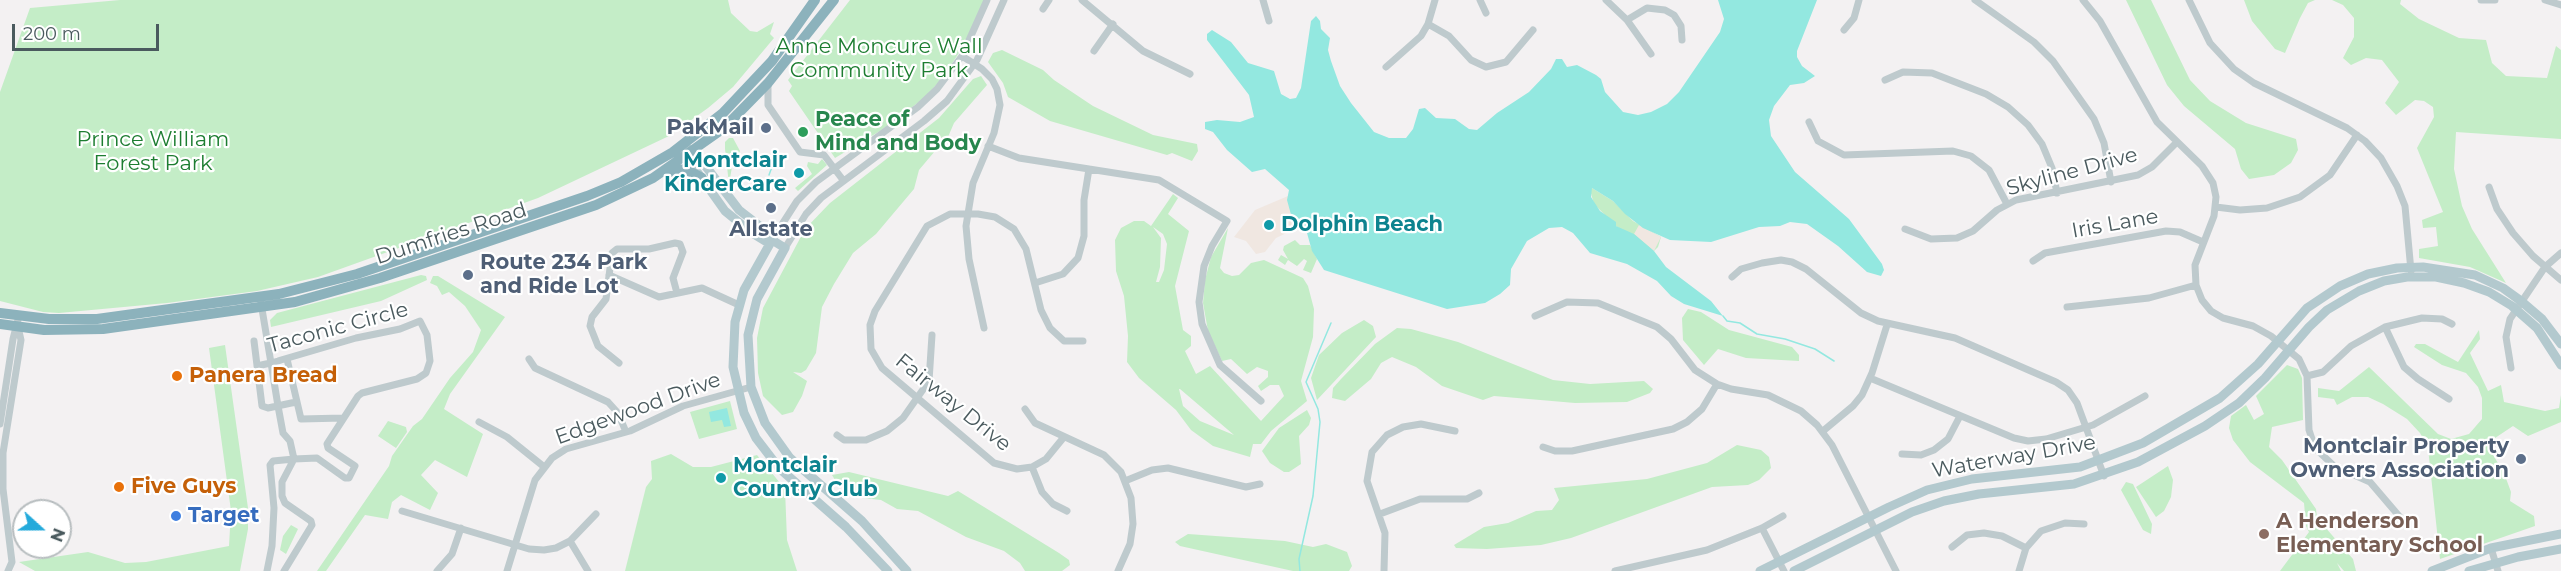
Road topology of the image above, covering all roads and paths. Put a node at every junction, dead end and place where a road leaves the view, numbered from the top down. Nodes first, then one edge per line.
1 (815, 0) edge
2 (834, 0) edge
3 (987, 0) edge
4 (1004, 0) edge
5 (1049, 0) edge
6 (1082, 0) edge
7 (1263, 0) edge
8 (1435, 0) edge
9 (1480, 0) edge
10 (1606, 0) edge
11 (1859, 0) edge
12 (1975, 0) edge
13 (2083, 0) edge
14 (2189, 0) edge
15 (2481, 0) edge
16 (2495, 0) edge
17 (2545, 0) edge
18 (2559, 3) edge
19 (1043, 9) dead end
20 (1486, 13) dead end
21 (1627, 20) junction
22 (1269, 21) dead end
23 (1113, 24) junction
24 (1428, 24) junction
25 (1533, 30) dead end
26 (1844, 30) dead end
27 (1682, 40) dead end
28 (1094, 51) dead end
29 (1651, 54) dead end
30 (962, 56) junction
31 (974, 64) junction
32 (1386, 67) dead end
33 (1190, 74) dead end
34 (1885, 80) dead end
35 (768, 83) junction
36 (768, 105) junction
37 (745, 109) junction
38 (1809, 122) dead end
39 (2358, 135) junction
40 (2177, 142) junction
41 (988, 146) junction
42 (688, 149) junction
43 (835, 167) junction
44 (1089, 169) junction
45 (653, 178) junction
46 (702, 178) junction
47 (843, 180) junction
48 (2111, 182) junction
49 (2489, 187) dead end
50 (2057, 193) junction
51 (2007, 204) junction
52 (2216, 207) junction
53 (967, 213) junction
54 (1905, 229) dead end
55 (480, 232) junction
56 (772, 240) junction
57 (2203, 242) junction
58 (483, 244) junction
59 (785, 248) junction
60 (2561, 253) edge
61 (2032, 261) dead end
62 (2545, 267) junction
63 (2411, 272) junction
64 (609, 275) junction
65 (1732, 277) dead end
66 (2561, 280) edge
67 (1035, 283) junction
68 (2196, 285) junction
69 (677, 293) junction
70 (261, 303) junction
71 (739, 305) junction
72 (2519, 305) junction
73 (2067, 307) dead end
74 (0, 313) edge
75 (1535, 316) dead end
76 (19, 322) junction
77 (0, 324) edge
78 (2451, 324) dead end
79 (1887, 325) junction
80 (2385, 327) junction
81 (984, 328) dead end
82 (932, 335) dead end
83 (254, 341) dead end
84 (1083, 341) dead end
85 (2278, 341) junction
86 (2561, 344) edge
87 (2289, 351) junction
88 (287, 359) junction
89 (529, 359) dead end
90 (271, 363) junction
91 (619, 363) dead end
92 (2561, 364) edge
93 (257, 366) junction
94 (2511, 368) dead end
95 (2307, 376) junction
96 (1870, 378) junction
97 (1717, 384) junction
98 (752, 387) junction
99 (737, 391) junction
100 (2145, 396) dead end
101 (918, 399) junction
102 (2450, 399) dead end
103 (1261, 401) dead end
104 (296, 402) junction
105 (278, 406) junction
106 (1025, 409) dead end
107 (1960, 417) junction
108 (343, 418) junction
109 (479, 422) dead end
110 (0, 424) edge
111 (2086, 427) junction
112 (1455, 431) dead end
113 (1823, 431) junction
114 (626, 432) junction
115 (837, 435) dead end
116 (1064, 436) junction
117 (1543, 447) dead end
118 (1902, 454) dead end
119 (294, 459) junction
120 (2098, 462) junction
121 (543, 466) junction
122 (1032, 467) junction
123 (2104, 476) junction
124 (1125, 481) junction
125 (1260, 484) dead end
126 (2, 488) edge
127 (1479, 493) dead end
128 (402, 511) dead end
129 (1067, 511) dead end
130 (596, 514) dead end
131 (1380, 514) junction
132 (1783, 516) dead end
133 (1867, 517) junction
134 (2405, 523) dead end
135 (2084, 524) dead end
136 (461, 528) junction
137 (1762, 528) junction
138 (1875, 531) junction
139 (2561, 534) edge
140 (570, 541) junction
141 (515, 544) junction
142 (1952, 547) dead end
143 (2026, 548) junction
144 (2491, 548) junction
145 (2561, 549) edge
146 (1779, 562) junction
147 (2497, 567) edge
148 (12, 570) edge
149 (1387, 570) edge
150 (267, 571) edge
151 (284, 571) edge
152 (437, 571) edge
153 (507, 571) edge
154 (588, 571) edge
155 (888, 571) edge
156 (907, 571) edge
157 (1118, 571) edge
158 (1615, 571) edge
159 (1760, 571) edge
160 (1784, 571) edge
161 (1794, 571) edge
162 (1896, 571) edge
163 (2019, 571) edge
164 (2432, 571) edge
165 (2469, 571) edge

1 - 42 highway, Dumfries Road
2 - 35 highway, Dumfries Road
3 - 30 street
4 - 31 street
5 - 19 street
6 - 23 street
7 - 22 street
8 - 24 street
9 - 20 street
10 - 21 street
11 - 26 street
12 - 48 street
13 - 40 street
14 - 39 street
15 - 16 street
17 - 18 street
21 - 27 street
21 - 29 street
23 - 28 street
23 - 33 street
24 - 25 street
24 - 32 street
30 - 31 street
30 - 43 street
31 - 41 street
31 - 47 street
34 - 50 street
35 - 36 street
35 - 37 highway, Dumfries Road
36 - 37 street
36 - 43 street
37 - 42 highway, Dumfries Road
38 - 51 street
39 - 52 street
39 - 63 street
40 - 48 street, Skyline Drive
40 - 52 street
41 - 44 street
41 - 53 street
42 - 45 highway, Dumfries Road
42 - 46 main road
42 - 55 highway, Dumfries Road
42 - 56 main road
43 - 47 street
43 - 56 street
44 - 67 street
44 - 103 street
45 - 46 highway
45 - 58 highway, Dumfries Road
46 - 56 main road
47 - 59 street
48 - 50 street, Skyline Drive
49 - 62 street
50 - 51 street, Skyline Drive
51 - 54 street, Skyline Drive
52 - 57 street
53 - 67 street, Fairway Drive
53 - 81 street
53 - 101 street, Fairway Drive
55 - 58 highway
55 - 70 highway, Dumfries Road
56 - 59 main road
56 - 71 main road
57 - 61 street, Iris Lane
57 - 68 street
58 - 70 highway, Dumfries Road
59 - 98 main road
60 - 62 street
62 - 66 street
62 - 72 street
63 - 72 main road, Waterway Drive
63 - 85 main road, Waterway Drive
63 - 87 main road, Waterway Drive
64 - 69 street
64 - 69 street
64 - 91 street
65 - 79 street
67 - 84 street, Fairway Drive
68 - 73 street
68 - 85 street
69 - 71 street
70 - 76 highway, Dumfries Road
70 - 90 street
71 - 99 main road
72 - 86 main road, Waterway Drive
72 - 92 main road, Waterway Drive
72 - 94 street
74 - 76 highway, Dumfries Road
75 - 97 street
76 - 77 highway, Dumfries Road
76 - 110 street
76 - 126 street
78 - 80 street
79 - 96 street
79 - 111 street
80 - 95 street
80 - 102 street
82 - 101 street
83 - 93 street
85 - 87 street
85 - 120 main road, Waterway Drive
87 - 95 street
87 - 123 main road, Waterway Drive
88 - 90 street, Taconic Circle
88 - 104 street
88 - 108 street, Taconic Circle
89 - 114 street
90 - 93 street, Taconic Circle
90 - 105 street
93 - 105 street
95 - 134 street
96 - 107 street
96 - 113 street
97 - 113 street
97 - 117 street
98 - 99 street, Edgewood Drive
98 - 156 main road
99 - 114 street, Edgewood Drive
99 - 155 main road
100 - 111 street
101 - 115 street
101 - 122 street, Fairway Drive
104 - 105 street
104 - 108 street
105 - 119 street
106 - 116 street
107 - 111 street
107 - 118 street
108 - 119 street, Taconic Circle
109 - 121 street
111 - 120 street
112 - 131 street
113 - 133 street
114 - 121 street, Edgewood Drive
116 - 122 street, Fairway Drive
116 - 124 street
119 - 150 street
119 - 151 street
120 - 123 street
120 - 133 main road, Waterway Drive
121 - 141 street, Edgewood Drive
122 - 129 street
123 - 138 main road, Waterway Drive
124 - 125 street
124 - 157 street
126 - 148 street
127 - 131 street
128 - 136 street
130 - 140 street
131 - 149 street
132 - 137 street
133 - 138 street
133 - 146 main road, Waterway Drive
135 - 143 street
136 - 141 street
136 - 152 street
137 - 146 street
137 - 158 street
138 - 161 main road, Waterway Drive
138 - 162 street
139 - 144 main road
140 - 141 street
140 - 154 street
141 - 153 street, Edgewood Drive
142 - 143 street
143 - 163 street
144 - 147 street
144 - 164 main road
145 - 147 main road
146 - 159 main road, Waterway Drive
146 - 160 street
147 - 165 main road

